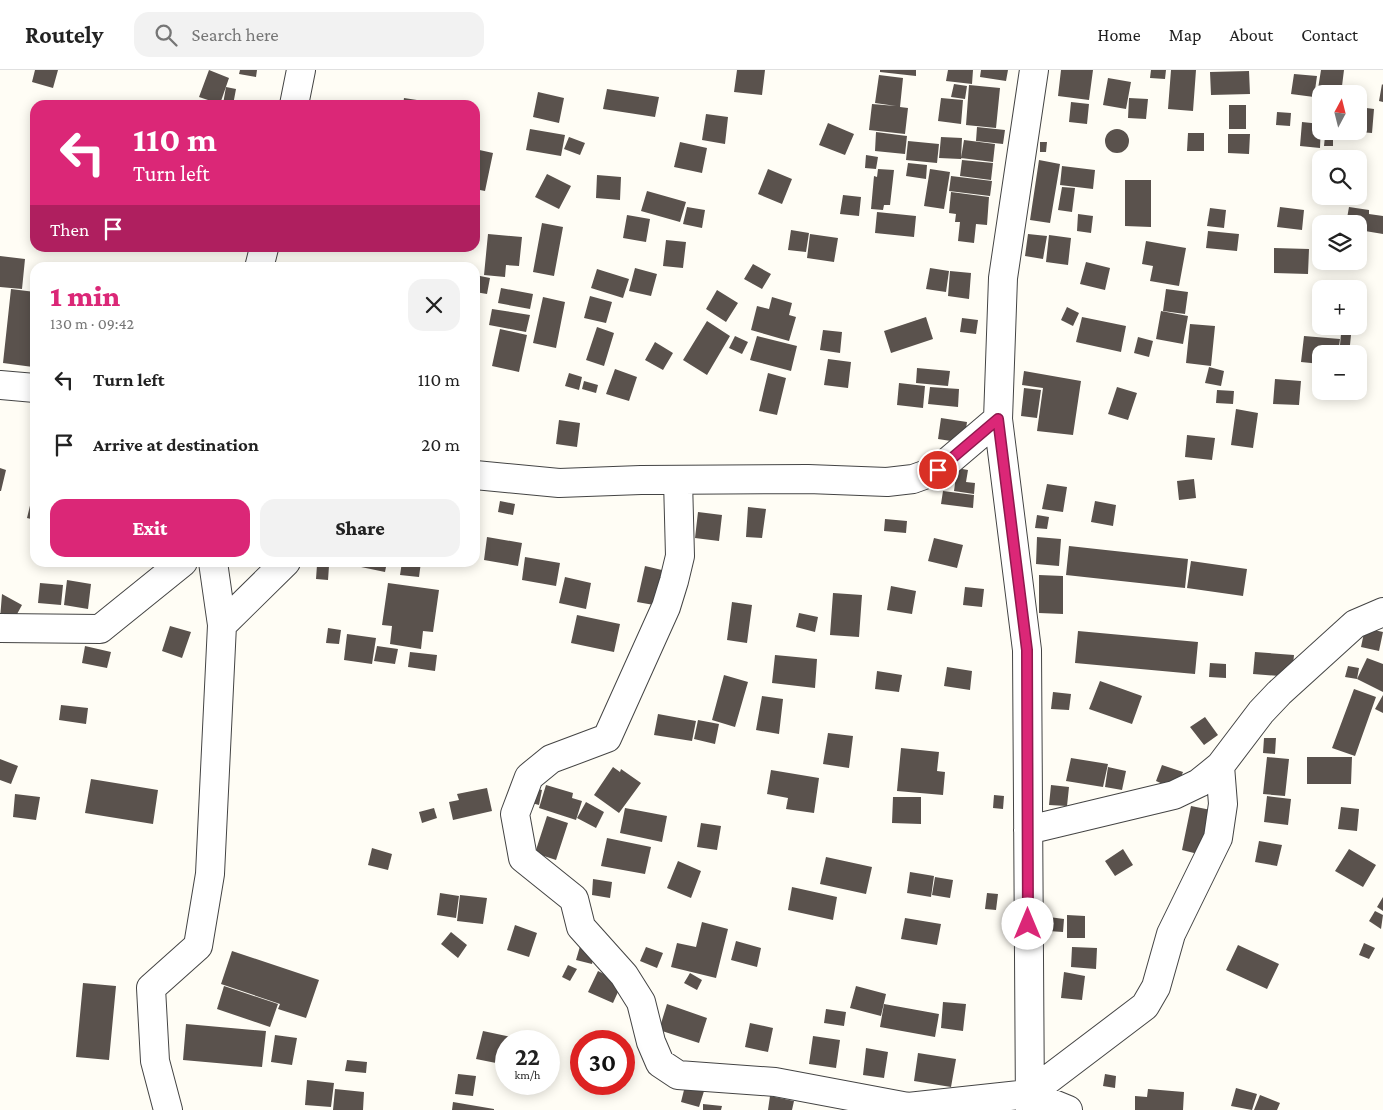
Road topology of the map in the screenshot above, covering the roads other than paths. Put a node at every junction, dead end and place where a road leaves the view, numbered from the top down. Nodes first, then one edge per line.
1 (301, 70) edge
2 (1034, 70) edge
3 (295, 100) edge
4 (0, 385) edge
5 (30, 388) edge
6 (998, 419) junction
7 (480, 475) edge
8 (678, 480) junction
9 (177, 567) edge
10 (215, 567) edge
11 (281, 567) edge
12 (1383, 612) edge
13 (222, 625) junction
14 (0, 628) edge
15 (1220, 766) junction
16 (1028, 830) junction
17 (1030, 1102) edge
18 (168, 1110) edge
19 (1068, 1110) edge

1 - 3 street
2 - 6 street
4 - 5 street
6 - 8 street
6 - 16 street
7 - 8 street
8 - 17 street
9 - 14 street
10 - 13 street
11 - 13 street
12 - 15 street
13 - 18 street
15 - 16 street
15 - 17 street
16 - 17 street
17 - 19 street

